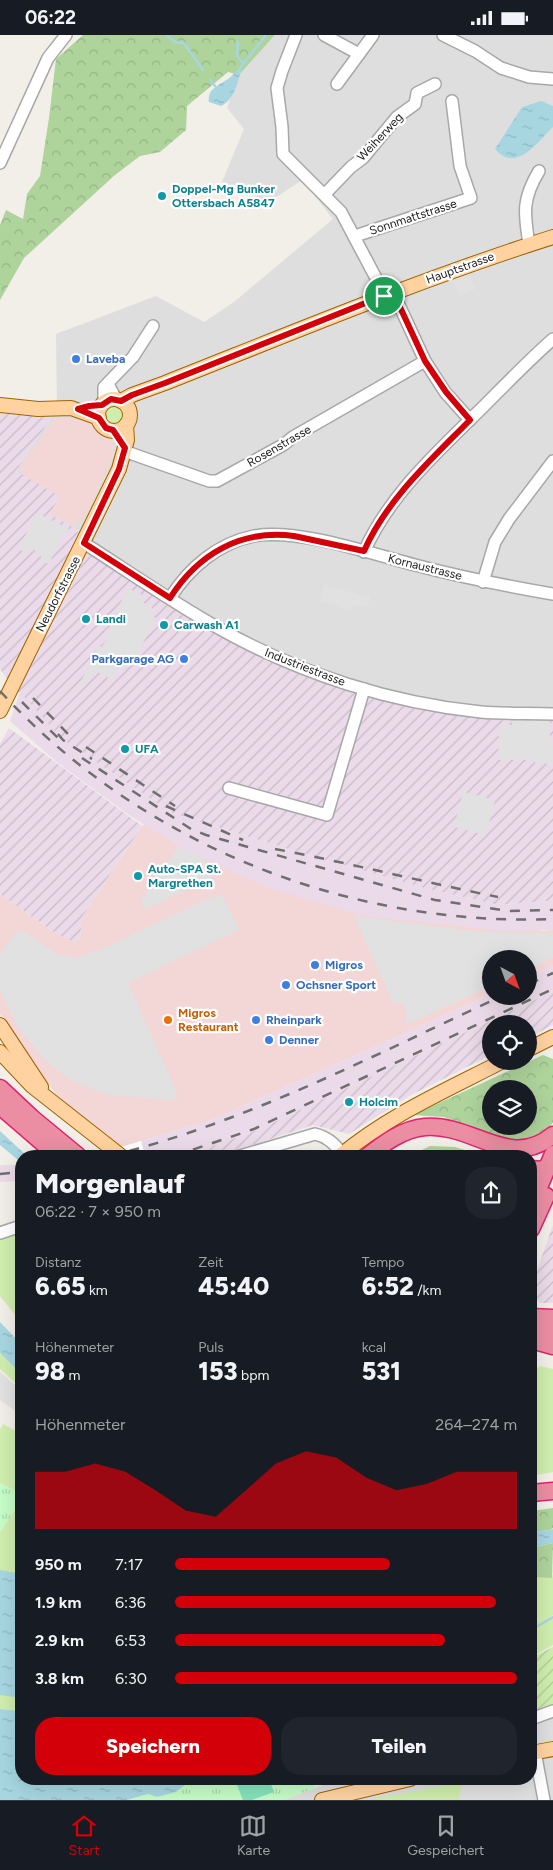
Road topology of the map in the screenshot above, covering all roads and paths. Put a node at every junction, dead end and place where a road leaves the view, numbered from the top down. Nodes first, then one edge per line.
1 (66, 35) edge
2 (296, 35) edge
3 (324, 35) edge
4 (373, 35) edge
5 (443, 35) edge
6 (359, 54) junction
7 (553, 79) edge
8 (435, 84) dead end
9 (337, 85) dead end
10 (452, 101) dead end
11 (0, 163) edge
12 (539, 171) dead end
13 (324, 194) junction
14 (355, 236) junction
15 (553, 237) edge
16 (529, 245) junction
17 (388, 294) junction
18 (153, 326) dead end
19 (553, 339) edge
20 (425, 361) junction
21 (0, 405) edge
22 (112, 406) junction
23 (470, 420) junction
24 (120, 428) junction
25 (125, 450) junction
26 (553, 461) edge
27 (84, 543) junction
28 (364, 551) junction
29 (483, 582) junction
30 (553, 594) edge
31 (170, 598) junction
32 (364, 689) junction
33 (0, 711) edge
34 (553, 714) edge
35 (229, 788) dead end
36 (0, 1025) edge
37 (553, 1037) edge
38 (537, 1045) edge
39 (537, 1047) edge
40 (553, 1049) edge
41 (0, 1052) edge
42 (486, 1070) edge
43 (0, 1088) edge
44 (50, 1100) junction
45 (0, 1106) edge
46 (553, 1135) edge
47 (51, 1150) edge
48 (71, 1150) edge
49 (113, 1150) edge
50 (260, 1150) edge
51 (338, 1150) edge
52 (348, 1150) edge
53 (377, 1150) edge
54 (391, 1150) edge
55 (486, 1150) edge
56 (548, 1169) edge
57 (537, 1193) edge
58 (537, 1208) edge
59 (15, 1227) edge
60 (0, 1233) edge
61 (537, 1317) edge
62 (553, 1318) edge
63 (537, 1331) edge
64 (553, 1332) edge
65 (537, 1342) edge
66 (553, 1346) edge
67 (553, 1491) edge
68 (537, 1492) edge
69 (553, 1500) edge
70 (537, 1501) edge
71 (553, 1711) edge
72 (537, 1717) edge
73 (553, 1749) edge
74 (537, 1751) edge
75 (537, 1769) edge
76 (385, 1785) edge
77 (322, 1800) edge
78 (544, 1800) edge

1 - 11 street
2 - 13 street
3 - 6 street
4 - 6 street
5 - 7 street
6 - 9 street
8 - 13 street, Weiherweg
10 - 14 street, Sonnmattstrasse
12 - 16 street
13 - 14 street
14 - 17 street
15 - 16 main road, Hauptstrasse
16 - 17 main road, Hauptstrasse
17 - 20 street
17 - 22 main road, Hauptstrasse
18 - 22 street
19 - 23 street
20 - 23 street
20 - 25 street, Rosenstrasse
21 - 22 main road
22 - 24 main road, Neudorfstrasse
22 - 24 main road
23 - 28 street
24 - 25 main road, Neudorfstrasse
25 - 27 main road, Neudorfstrasse
26 - 29 street
27 - 31 street, Industriestrasse
27 - 33 main road, Neudorfstrasse
28 - 29 street, Kornaustrasse
28 - 31 street, Kornaustrasse
29 - 30 street, Kornaustrasse
31 - 32 street, Industriestrasse
32 - 34 street, Industriestrasse
32 - 35 street
36 - 44 main road
37 - 38 main road
39 - 40 main road
41 - 44 main road
42 - 52 main road
43 - 48 highway
44 - 49 main road
45 - 47 highway
46 - 53 highway
50 - 51 street
54 - 55 highway
56 - 57 highway
56 - 58 highway
59 - 60 street
61 - 62 highway
63 - 64 highway
65 - 66 highway
67 - 68 highway
69 - 70 highway
71 - 72 street
73 - 74 main road
75 - 78 street
76 - 77 main road

